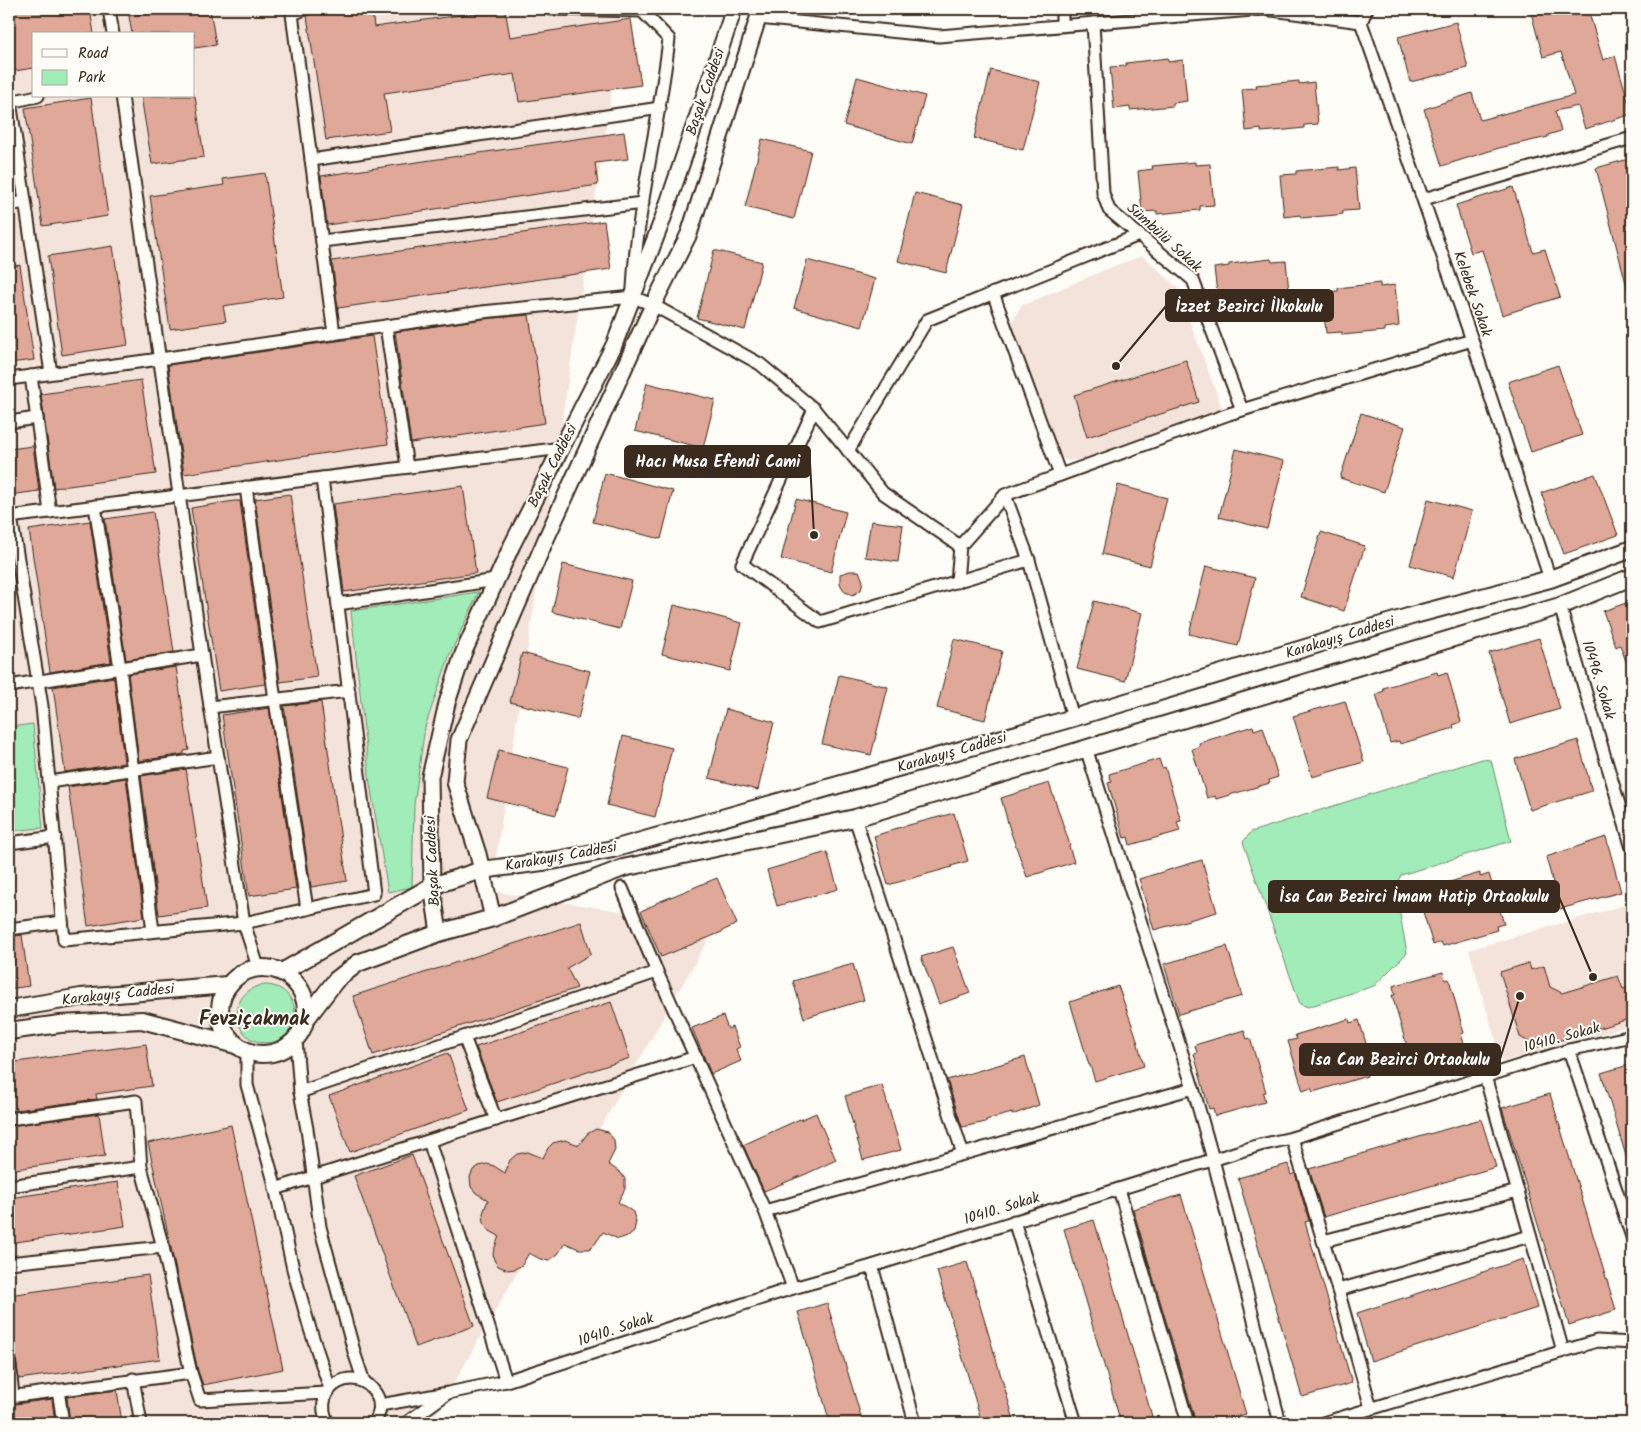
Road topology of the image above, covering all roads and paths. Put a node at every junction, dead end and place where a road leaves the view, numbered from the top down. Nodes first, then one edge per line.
1 (109, 9) edge
2 (305, 9) edge
3 (552, 9) edge
4 (734, 9) edge
5 (1062, 9) edge
6 (1264, 9) edge
7 (1367, 9) edge
8 (759, 13) edge
9 (1361, 22) junction
10 (1093, 23) junction
11 (1062, 25) junction
12 (113, 32) edge
13 (32, 97) edge
14 (122, 98) edge
15 (10, 101) edge
16 (660, 108) junction
17 (1632, 138) edge
18 (311, 160) junction
19 (1424, 199) junction
20 (25, 202) junction
21 (643, 203) junction
22 (9, 205) edge
23 (1140, 235) junction
24 (322, 242) junction
25 (993, 293) junction
26 (633, 297) junction
27 (653, 305) junction
28 (386, 326) junction
29 (334, 334) junction
30 (1472, 340) junction
31 (160, 359) junction
32 (51, 373) junction
33 (31, 376) junction
34 (9, 379) edge
35 (814, 409) junction
36 (1242, 410) junction
37 (37, 418) junction
38 (9, 422) edge
39 (562, 448) junction
40 (848, 451) junction
41 (407, 467) junction
42 (1060, 475) junction
43 (322, 478) junction
44 (246, 487) junction
45 (1005, 495) junction
46 (179, 496) junction
47 (96, 506) junction
48 (50, 512) junction
49 (10, 517) edge
50 (960, 546) junction
51 (1632, 549) edge
52 (1029, 560) junction
53 (1632, 577) edge
54 (1550, 578) junction
55 (496, 580) junction
56 (957, 582) junction
57 (338, 604) junction
58 (1560, 606) junction
59 (202, 655) junction
60 (120, 668) junction
61 (39, 682) junction
62 (9, 686) edge
63 (349, 691) junction
64 (275, 700) junction
65 (210, 707) junction
66 (1073, 718) junction
67 (1086, 748) junction
68 (218, 756) junction
69 (133, 770) junction
70 (49, 782) junction
71 (855, 818) junction
72 (55, 837) junction
73 (9, 843) edge
74 (1632, 848) edge
75 (482, 870) junction
76 (432, 886) junction
77 (622, 888) dead end
78 (307, 909) junction
79 (493, 918) junction
80 (62, 922) junction
81 (244, 922) junction
82 (9, 929) edge
83 (153, 931) junction
84 (439, 933) junction
85 (258, 967) junction
86 (282, 972) junction
87 (657, 972) junction
88 (227, 985) junction
89 (9, 1009) edge
90 (306, 1019) junction
91 (9, 1031) edge
92 (1632, 1036) edge
93 (464, 1037) junction
94 (296, 1040) junction
95 (241, 1048) junction
96 (1569, 1050) junction
97 (696, 1057) junction
98 (1485, 1076) junction
99 (1193, 1088) junction
100 (300, 1092) junction
101 (9, 1119) edge
102 (496, 1120) junction
103 (1292, 1138) junction
104 (429, 1141) junction
105 (963, 1154) junction
106 (1213, 1159) junction
107 (141, 1167) junction
108 (314, 1177) junction
109 (9, 1186) edge
110 (1119, 1188) junction
111 (275, 1189) junction
112 (1518, 1191) junction
113 (765, 1211) junction
114 (1014, 1221) junction
115 (1530, 1236) junction
116 (1632, 1237) edge
117 (1323, 1241) junction
118 (163, 1247) junction
119 (9, 1263) edge
120 (872, 1266) junction
121 (793, 1288) junction
122 (1338, 1290) junction
123 (1632, 1343) edge
124 (1563, 1351) junction
125 (9, 1359) edge
126 (191, 1373) junction
127 (133, 1379) junction
128 (506, 1381) junction
129 (364, 1382) junction
130 (58, 1390) junction
131 (328, 1391) junction
132 (448, 1393) junction
133 (11, 1396) edge
134 (380, 1405) junction
135 (1371, 1408) junction
136 (324, 1420) edge
137 (63, 1423) edge
138 (141, 1423) edge
139 (374, 1423) edge
140 (406, 1423) edge
141 (915, 1423) edge
142 (1076, 1423) edge
143 (1188, 1423) edge
144 (1280, 1423) edge
145 (1323, 1423) edge

1 - 12 street
2 - 18 street
3 - 16 street
4 - 26 street, Başak Caddesi
5 - 11 street
6 - 9 street
6 - 10 street
7 - 9 street
8 - 11 street
8 - 27 street, Başak Caddesi
9 - 19 street, Kelebek Sokak
10 - 11 street
10 - 23 street, Sümbülü Sokak
13 - 15 street
14 - 31 street
15 - 20 street
16 - 18 street
16 - 21 street
17 - 19 street
18 - 24 street
19 - 30 street, Kelebek Sokak
20 - 22 street
20 - 32 street
21 - 24 street
21 - 26 street
23 - 25 street
23 - 36 street, Sümbülü Sokak
24 - 29 street
25 - 40 street
25 - 42 street
26 - 27 street
26 - 28 street
26 - 39 street, Başak Caddesi
27 - 35 street
27 - 75 street, Başak Caddesi
28 - 29 street
28 - 41 street
29 - 31 street
30 - 36 street
30 - 54 street, Kelebek Sokak
31 - 32 street
31 - 46 street
32 - 33 street
33 - 34 street
33 - 37 street
35 - 40 street
35 - 56 street
36 - 42 street
37 - 38 street
37 - 48 street
39 - 41 street
39 - 55 street, Başak Caddesi
40 - 50 street
41 - 43 street
42 - 45 street
43 - 44 street
43 - 57 street
44 - 46 street
44 - 64 street
45 - 50 street
45 - 52 street
46 - 47 street
46 - 59 street
47 - 48 street
47 - 60 street
48 - 49 street
49 - 61 street
50 - 56 street
51 - 54 main road, Karakayış Caddesi
52 - 56 street
52 - 66 street
53 - 58 main road, Karakayış Caddesi
54 - 66 main road, Karakayış Caddesi
55 - 57 street
55 - 76 street, Başak Caddesi
57 - 63 street
58 - 67 main road, Karakayış Caddesi
58 - 74 street, 10496. Sokak
59 - 60 street
59 - 65 street
60 - 61 street
60 - 69 street
61 - 62 street
61 - 70 street
63 - 64 street
63 - 78 street
64 - 65 street
64 - 78 street
65 - 68 street
66 - 75 main road, Karakayış Caddesi
67 - 71 main road, Karakayış Caddesi
67 - 99 street
68 - 69 street
68 - 81 street
69 - 70 street
69 - 83 street
70 - 72 street
71 - 79 main road, Karakayış Caddesi
71 - 105 street
72 - 73 street
72 - 80 street
75 - 76 main road, Karakayış Caddesi
75 - 79 street, Başak Caddesi
76 - 84 street, Başak Caddesi
76 - 86 main road, Karakayış Caddesi
77 - 87 street
78 - 81 street
79 - 84 main road, Karakayış Caddesi
80 - 82 street
80 - 83 street
81 - 83 street
81 - 85 street
84 - 90 main road, Karakayış Caddesi
85 - 86 main road
85 - 88 main road
86 - 90 main road
87 - 93 street
87 - 97 street
88 - 89 main road, Karakayış Caddesi
88 - 95 main road
90 - 94 main road
91 - 95 main road, Karakayış Caddesi
92 - 96 street, 10410. Sokak
93 - 100 street
93 - 102 street
94 - 95 main road
94 - 100 street
95 - 111 street
96 - 98 street, 10410. Sokak
96 - 116 street
97 - 102 street
97 - 113 street
98 - 103 street, 10410. Sokak
98 - 112 street
99 - 105 street
99 - 106 street
100 - 108 street
101 - 107 street
102 - 104 street
103 - 106 street, 10410. Sokak
103 - 117 street
104 - 108 street
104 - 128 street
105 - 113 street
106 - 110 street, 10410. Sokak
106 - 144 street
107 - 109 street
107 - 118 street
108 - 111 street
108 - 129 street
110 - 114 street, 10410. Sokak
110 - 143 street
111 - 131 street
112 - 115 street
112 - 117 street
113 - 121 street
114 - 120 street, 10410. Sokak
114 - 142 street
115 - 122 street
115 - 124 street
117 - 122 street
118 - 119 street
118 - 126 street
120 - 121 street, 10410. Sokak
120 - 141 street
121 - 128 street, 10410. Sokak
122 - 135 street
123 - 124 street
124 - 135 street
125 - 133 street
126 - 127 street
126 - 131 street
127 - 130 street
127 - 138 street
128 - 132 street, 10410. Sokak
129 - 131 street
129 - 134 street
130 - 133 street
130 - 137 street
131 - 136 street
132 - 134 street, 10410. Sokak
132 - 140 street
134 - 139 street
135 - 145 street

